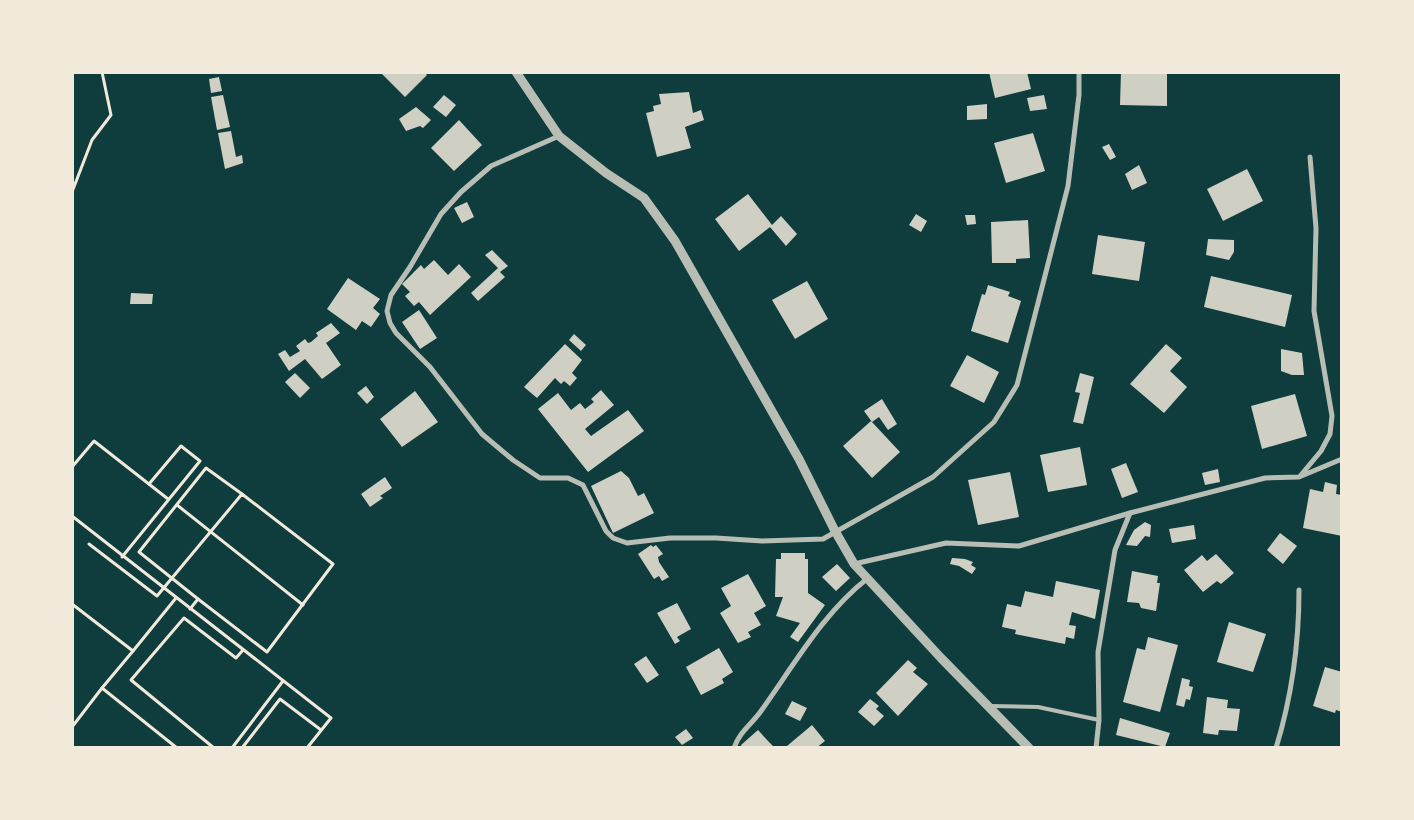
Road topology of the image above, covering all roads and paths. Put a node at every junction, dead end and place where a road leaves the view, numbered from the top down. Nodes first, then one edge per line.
1 (102, 72) edge
2 (516, 72) edge
3 (1079, 72) edge
4 (559, 136) junction
5 (1310, 157) dead end
6 (72, 192) edge
7 (1342, 459) edge
8 (72, 467) edge
9 (1299, 477) junction
10 (149, 484) junction
11 (242, 494) junction
12 (168, 500) junction
13 (177, 504) junction
14 (1130, 513) junction
15 (72, 516) edge
16 (211, 531) junction
17 (835, 531) junction
18 (89, 544) dead end
19 (122, 557) junction
20 (854, 564) junction
21 (172, 578) junction
22 (868, 578) junction
23 (163, 588) junction
24 (1299, 590) dead end
25 (176, 598) junction
26 (198, 599) junction
27 (72, 604) edge
28 (303, 605) junction
29 (190, 610) junction
30 (243, 650) junction
31 (133, 651) junction
32 (283, 681) junction
33 (102, 688) junction
34 (987, 706) junction
35 (1099, 720) junction
36 (72, 727) edge
37 (321, 730) junction
38 (177, 748) edge
39 (214, 748) edge
40 (232, 748) edge
41 (242, 748) edge
42 (307, 748) edge
43 (734, 748) edge
44 (1029, 748) edge
45 (1096, 748) edge
46 (1276, 748) edge

1 - 6 path
2 - 4 street
3 - 17 street
4 - 17 street
4 - 17 street
5 - 9 street
7 - 9 street
8 - 10 path
9 - 14 street
10 - 12 path
10 - 12 path
11 - 13 path
11 - 16 path
11 - 28 path
12 - 19 path
13 - 16 path
13 - 21 path
14 - 20 street
14 - 35 street
15 - 19 path
16 - 21 path
16 - 28 path
17 - 20 street
18 - 23 path
19 - 23 path
20 - 22 street
21 - 23 path
21 - 26 path
22 - 34 street
22 - 43 street
23 - 25 path
24 - 46 street
25 - 29 path
25 - 31 path
26 - 28 path
26 - 29 path
27 - 31 path
29 - 30 path
30 - 32 path
30 - 39 path
31 - 33 path
32 - 37 path
32 - 40 path
33 - 36 path
33 - 38 path
34 - 35 lane
34 - 44 street
35 - 45 street
37 - 41 path
37 - 42 path

